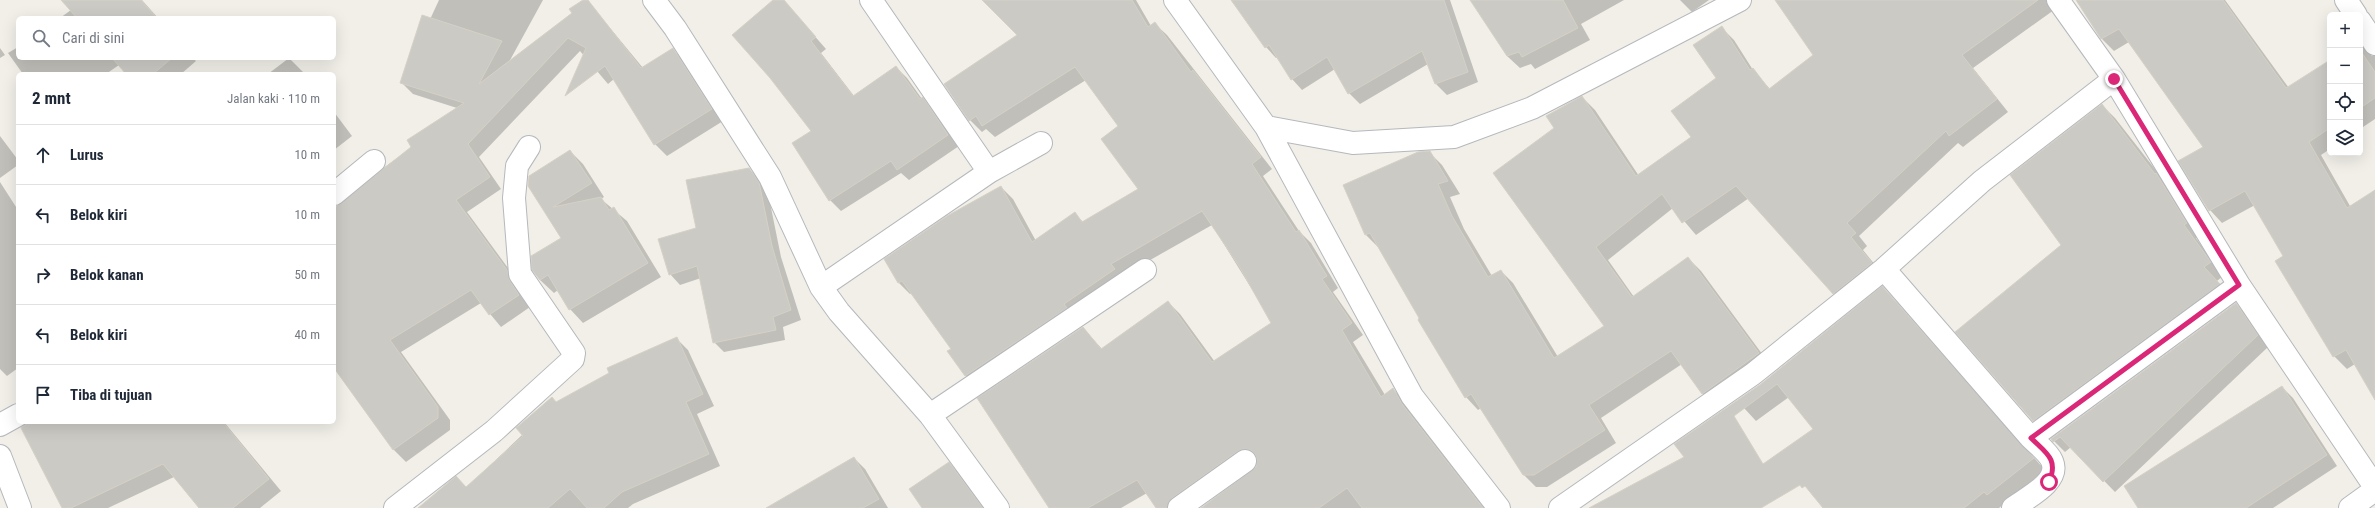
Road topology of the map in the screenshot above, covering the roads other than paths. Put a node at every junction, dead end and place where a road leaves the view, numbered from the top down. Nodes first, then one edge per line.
1 (654, 0) edge
2 (870, 0) edge
3 (1175, 0) edge
4 (1740, 0) edge
5 (2058, 0) edge
6 (2346, 0) edge
7 (2354, 12) edge
8 (2363, 26) edge
9 (2375, 44) edge
10 (2114, 79) junction
11 (1266, 127) junction
12 (1041, 144) dead end
13 (529, 147) dead end
14 (374, 161) dead end
15 (989, 172) junction
16 (336, 192) edge
17 (1884, 269) junction
18 (1145, 270) dead end
19 (2239, 285) junction
20 (821, 287) junction
21 (16, 415) edge
22 (930, 416) junction
23 (0, 425) edge
24 (2031, 438) junction
25 (0, 456) edge
26 (1245, 461) dead end
27 (2375, 487) edge
28 (2375, 490) edge
29 (20, 508) edge
30 (395, 508) edge
31 (998, 508) edge
32 (1179, 508) edge
33 (1499, 508) edge
34 (1560, 508) edge
35 (2013, 508) edge
36 (2350, 508) edge

1 - 20 street
2 - 15 street
3 - 11 street
4 - 11 street
5 - 10 street
6 - 7 street
8 - 9 street
10 - 17 street
10 - 19 street
11 - 33 street
12 - 15 street
13 - 30 street
14 - 16 street
15 - 20 street
17 - 24 street
17 - 34 street
18 - 22 street
19 - 24 street
19 - 27 street
20 - 22 street
21 - 23 street
22 - 31 street
24 - 35 street
25 - 29 street
26 - 32 street
28 - 36 street

